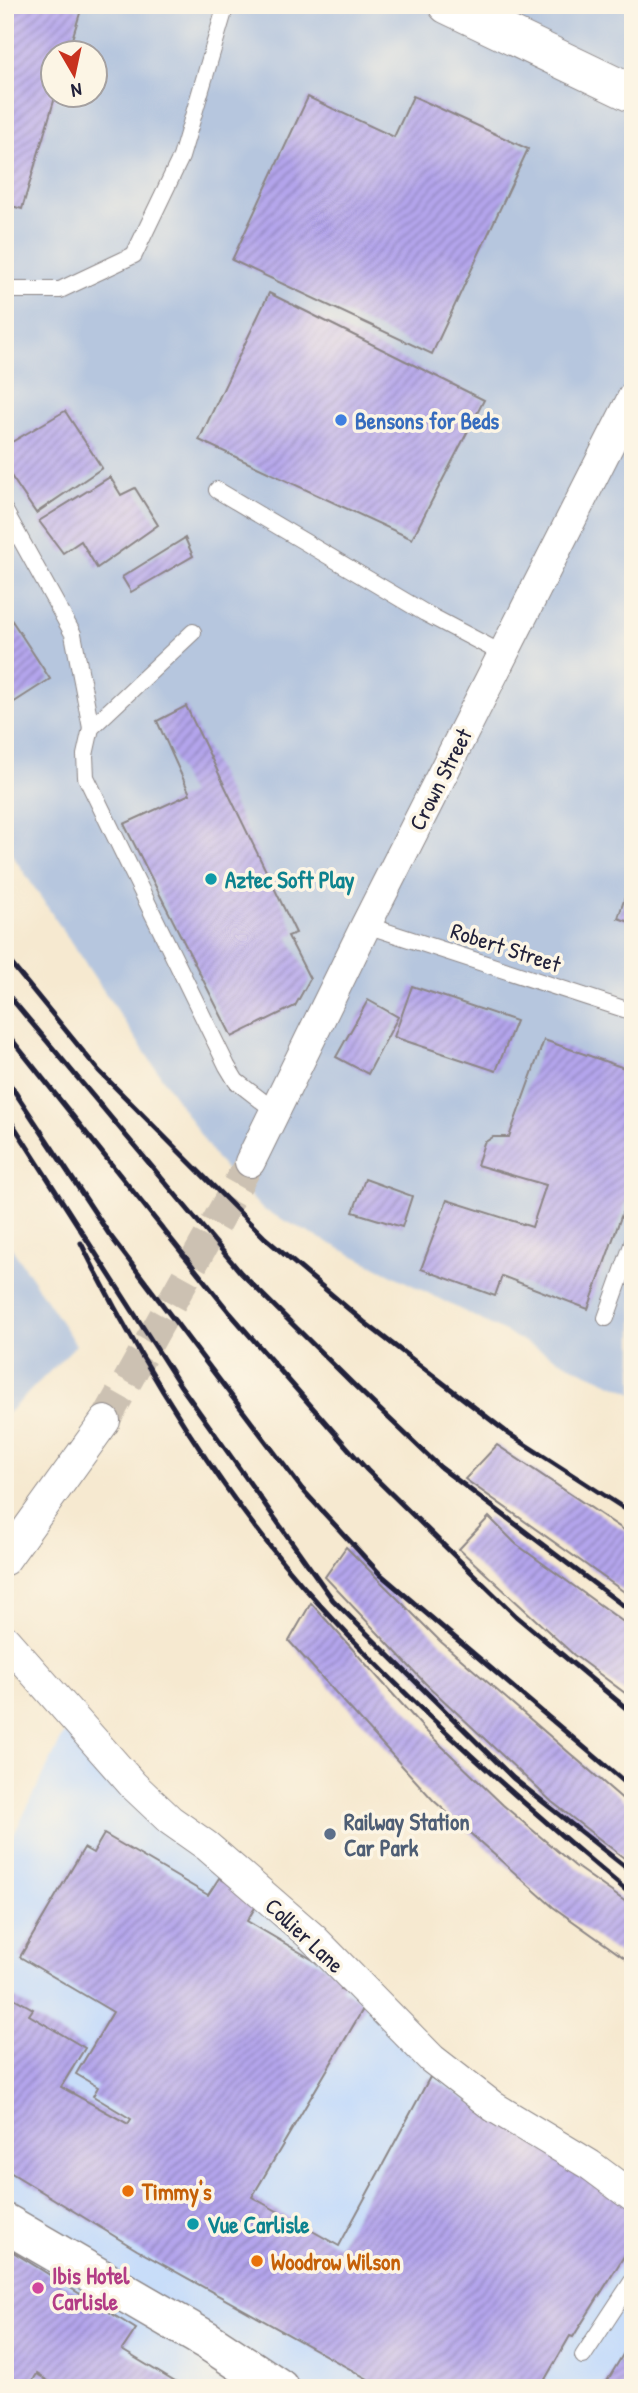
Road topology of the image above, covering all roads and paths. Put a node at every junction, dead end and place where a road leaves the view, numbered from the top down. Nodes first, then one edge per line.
1 (226, 5) edge
2 (447, 5) edge
3 (633, 94) edge
4 (5, 290) edge
5 (633, 397) edge
6 (216, 490) dead end
7 (5, 511) edge
8 (193, 632) dead end
9 (503, 654) junction
10 (91, 728) junction
11 (366, 925) junction
12 (633, 1012) edge
13 (275, 1111) junction
14 (250, 1162) tunnel mouth
15 (633, 1242) edge
16 (606, 1318) dead end
17 (105, 1421) tunnel mouth
18 (5, 1560) edge
19 (5, 1640) edge
20 (633, 2197) edge
21 (5, 2222) edge
22 (633, 2280) edge
23 (583, 2356) dead end
24 (279, 2388) edge

1 - 4 lane
2 - 3 street
5 - 9 street, Crown Street
6 - 9 lane
7 - 10 lane
8 - 10 lane
9 - 11 street, Crown Street
10 - 13 lane
11 - 12 lane, Robert Street
11 - 13 street, Crown Street
13 - 14 street, Crown Street
15 - 16 lane
17 - 18 street
19 - 20 street, Collier Lane
21 - 24 main road
22 - 23 lane

